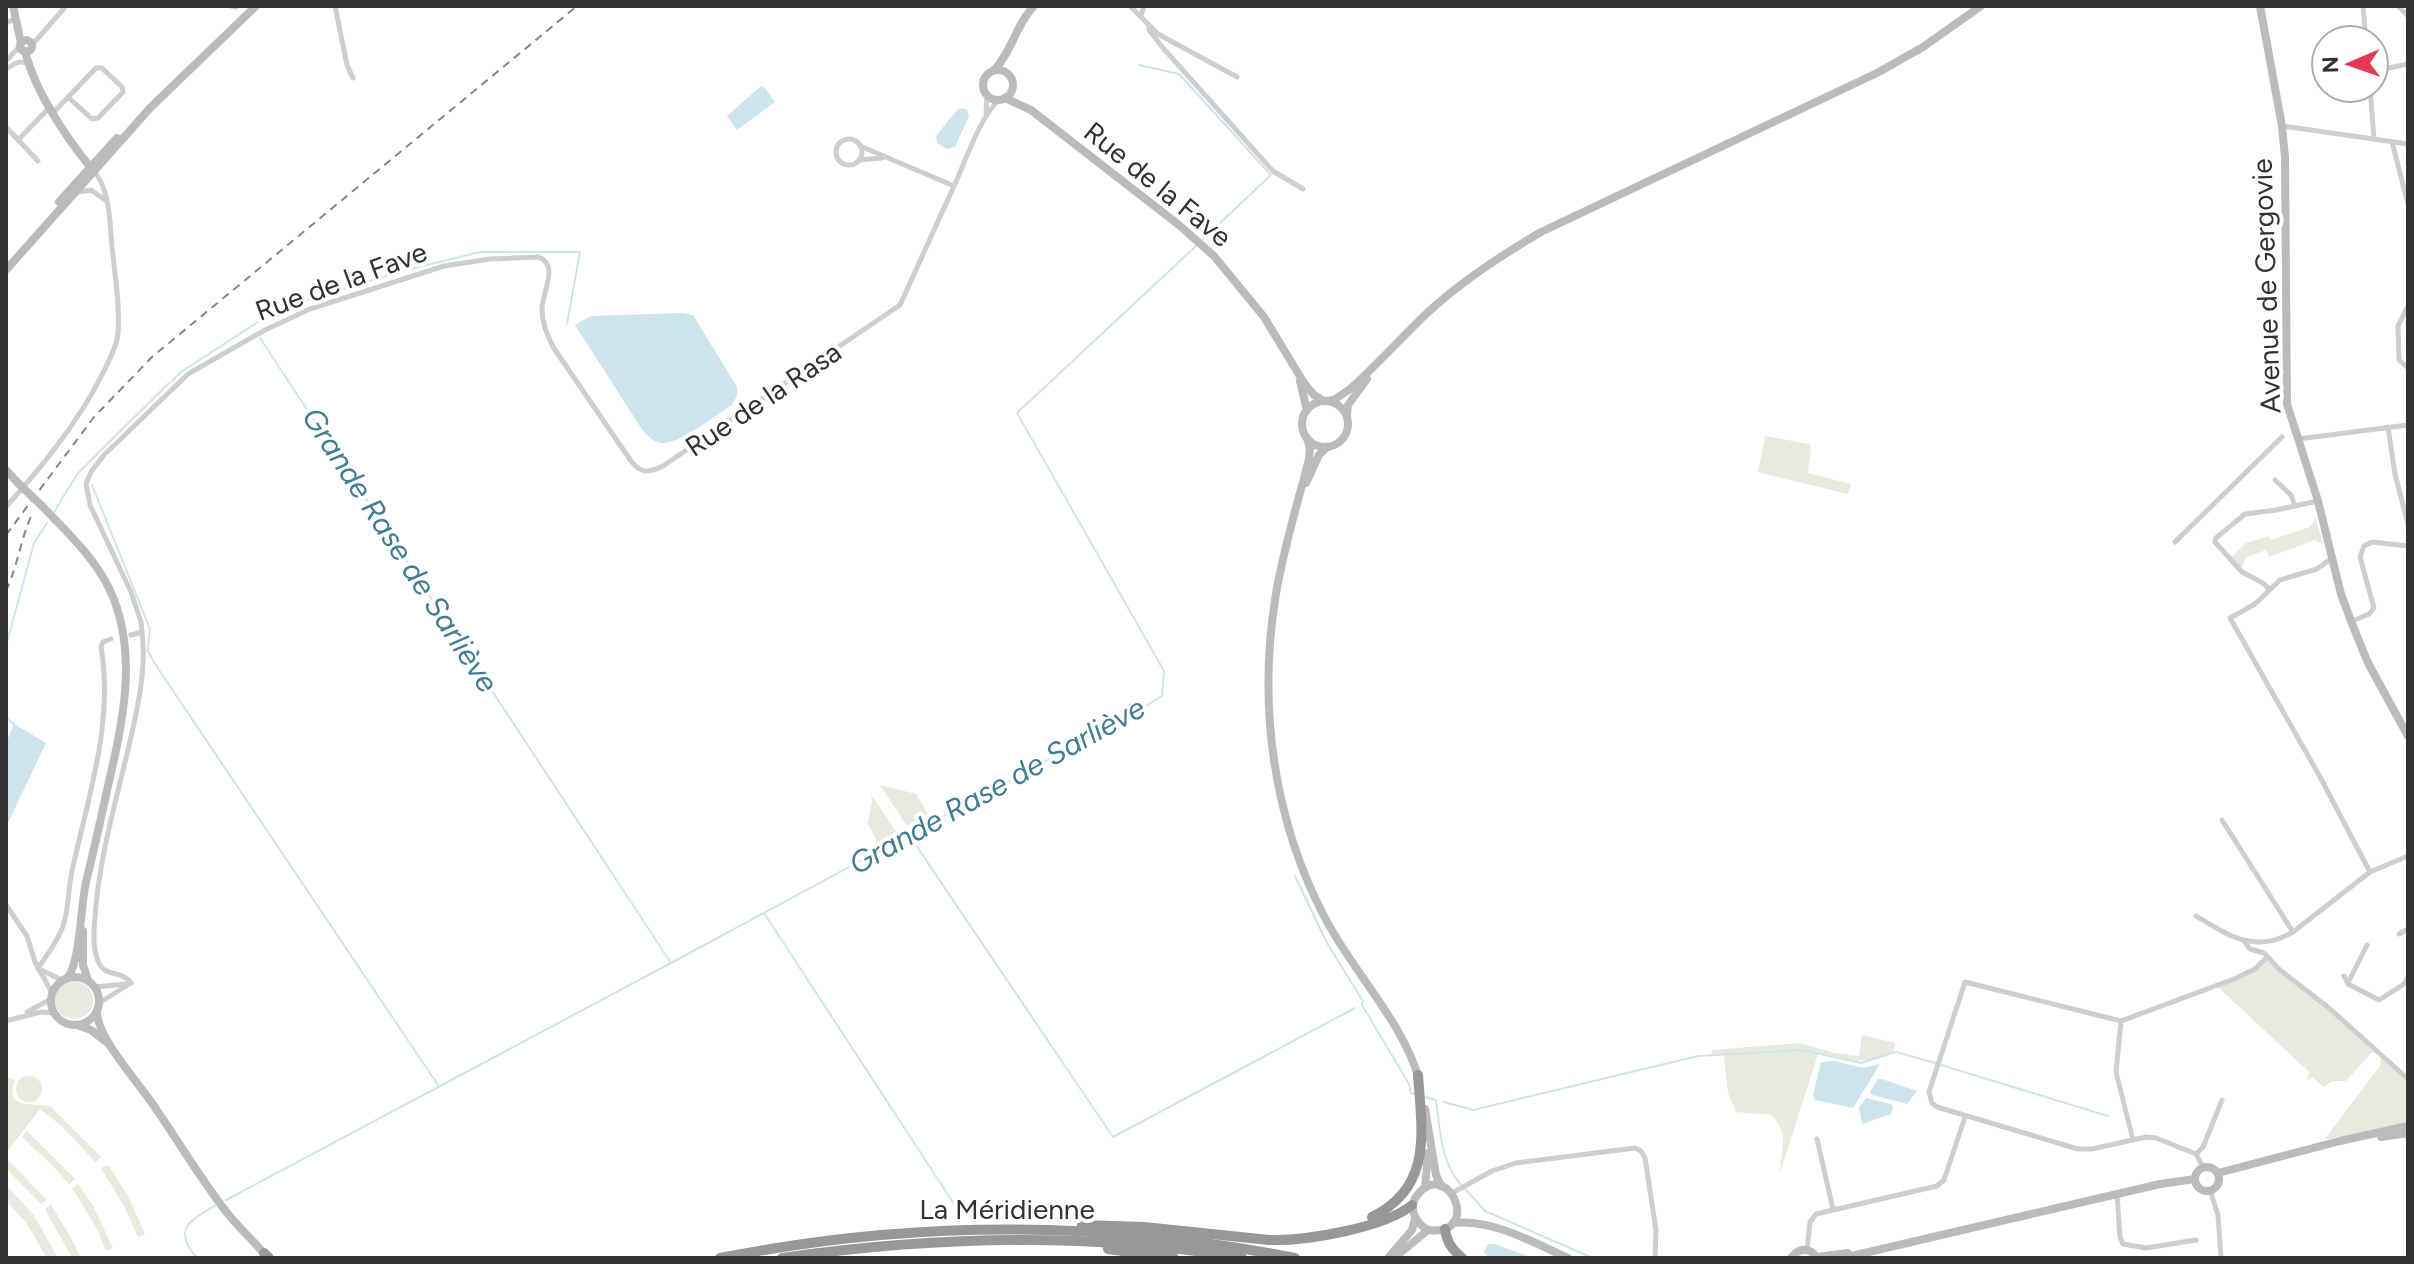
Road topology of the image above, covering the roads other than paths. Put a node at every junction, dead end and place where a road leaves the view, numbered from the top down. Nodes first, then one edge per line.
1 (13, 6) edge
2 (66, 6) edge
3 (248, 6) edge
4 (256, 6) edge
5 (335, 6) edge
6 (1034, 6) edge
7 (1130, 6) edge
8 (1981, 6) edge
9 (2260, 6) edge
10 (2398, 6) edge
11 (1144, 7) edge
12 (1141, 15) junction
13 (2408, 16) edge
14 (17, 19) junction
15 (6, 23) edge
16 (1149, 27) junction
17 (230, 31) junction
18 (1012, 42) junction
19 (26, 45) junction
20 (6, 61) edge
21 (31, 68) junction
22 (6, 69) edge
23 (994, 70) junction
24 (1008, 73) junction
25 (1237, 77) dead end
26 (353, 78) dead end
27 (1013, 89) junction
28 (987, 95) junction
29 (68, 97) junction
30 (1002, 99) junction
31 (2371, 104) edge
32 (151, 107) junction
33 (51, 110) junction
34 (1031, 110) junction
35 (985, 119) junction
36 (2282, 126) junction
37 (6, 127) edge
38 (2374, 139) junction
39 (18, 140) junction
40 (2392, 142) junction
41 (2408, 144) edge
42 (860, 146) junction
43 (77, 149) junction
44 (102, 152) junction
45 (887, 159) junction
46 (859, 160) junction
47 (38, 161) dead end
48 (91, 169) junction
49 (954, 186) junction
50 (1303, 189) dead end
51 (71, 196) junction
52 (106, 200) junction
53 (2408, 204) edge
54 (6, 263) edge
55 (6, 270) edge
56 (2408, 306) edge
57 (1277, 338) junction
58 (553, 347) joint
59 (1380, 362) junction
60 (2408, 368) edge
61 (1325, 401) junction
62 (1307, 410) junction
63 (1346, 416) junction
64 (2408, 425) edge
65 (2388, 427) junction
66 (2282, 437) dead end
67 (1307, 438) junction
68 (2298, 439) junction
69 (1327, 447) junction
70 (6, 470) edge
71 (2275, 480) dead end
72 (2318, 501) junction
73 (2295, 506) junction
74 (6, 507) edge
75 (1295, 514) junction
76 (2408, 524) edge
77 (2175, 542) dead end
78 (2408, 546) edge
79 (2332, 558) junction
80 (2317, 569) junction
81 (2336, 574) junction
82 (2269, 589) junction
83 (2351, 621) junction
84 (142, 632) junction
85 (131, 635) dead end
86 (111, 639) dead end
87 (2408, 736) edge
88 (2222, 820) dead end
89 (94, 851) junction
90 (2408, 856) edge
91 (2370, 872) junction
92 (6, 905) edge
93 (2196, 916) dead end
94 (2408, 929) edge
95 (2293, 932) junction
96 (2399, 934) dead end
97 (2244, 941) junction
98 (2367, 945) dead end
99 (2267, 957) junction
100 (38, 968) junction
101 (2344, 976) dead end
102 (2408, 977) edge
103 (67, 978) junction
104 (131, 983) junction
105 (92, 984) junction
106 (2348, 984) junction
107 (52, 996) junction
108 (98, 1007) junction
109 (56, 1014) junction
110 (16, 1018) junction
111 (6, 1021) edge
112 (2121, 1021) junction
113 (76, 1025) junction
114 (110, 1045) junction
115 (1418, 1075) junction
116 (2408, 1079) edge
117 (2222, 1100) dead end
118 (1965, 1117) junction
119 (2408, 1126) edge
120 (2408, 1133) edge
121 (1817, 1139) dead end
122 (1429, 1140) junction
123 (2133, 1140) junction
124 (2196, 1154) junction
125 (2290, 1154) junction
126 (2203, 1167) junction
127 (2218, 1173) junction
128 (2195, 1179) junction
129 (1441, 1186) junction
130 (1425, 1188) junction
131 (1460, 1190) junction
132 (2210, 1190) junction
133 (2117, 1194) junction
134 (1412, 1205) junction
135 (1458, 1208) junction
136 (1833, 1209) junction
137 (1415, 1219) junction
138 (1484, 1224) junction
139 (1449, 1226) junction
140 (1012, 1228) junction
141 (1428, 1230) junction
142 (1312, 1238) junction
143 (1019, 1239) junction
144 (2196, 1240) dead end
145 (1807, 1250) junction
146 (1857, 1253) junction
147 (267, 1256) edge
148 (1817, 1257) edge
149 (720, 1258) edge
150 (782, 1258) edge
151 (1174, 1258) edge
152 (1242, 1258) edge
153 (1295, 1258) edge
154 (1388, 1258) edge
155 (1394, 1258) edge
156 (1462, 1258) edge
157 (1568, 1258) edge
158 (1655, 1258) edge
159 (1791, 1258) edge
160 (1843, 1258) edge
161 (2221, 1258) edge

1 - 14 main road
2 - 19 street
3 - 17 main road
4 - 17 main road
5 - 26 street
6 - 18 main road
7 - 12 street
8 - 59 main road
9 - 36 main road, Avenue de Gergovie
10 - 13 street
11 - 12 street
12 - 16 street
14 - 15 street
14 - 19 main road
16 - 25 street
16 - 50 street
17 - 32 main road
18 - 23 main road
18 - 24 main road
19 - 20 street
19 - 21 main road
21 - 22 street
21 - 33 main road
23 - 24 main road
23 - 28 main road
24 - 27 main road
27 - 30 main road
27 - 34 main road, Rue de la Fave
28 - 30 main road
28 - 35 street
29 - 29 street
29 - 33 street
30 - 34 main road, Rue de la Fave
30 - 35 street
31 - 38 street
32 - 44 main road
32 - 48 main road
33 - 39 street
33 - 43 main road
34 - 57 main road, Rue de la Fave
35 - 49 street
36 - 38 street
36 - 68 main road, Avenue de Gergovie
37 - 39 street
38 - 40 street
39 - 47 street
40 - 41 street
40 - 53 street
42 - 45 street
42 - 46 street
42 - 46 street
43 - 44 main road
43 - 48 main road
44 - 48 main road
45 - 46 street
45 - 49 street
48 - 51 main road
48 - 52 street
48 - 54 main road
49 - 58 street, Rue de la Rasa
51 - 52 street
51 - 55 main road
52 - 74 street
56 - 60 street
57 - 61 main road, Rue de la Fave
57 - 62 main road, Rue de la Fave
58 - 84 street, Rue de la Fave
59 - 61 main road
59 - 63 main road
61 - 62 main road
61 - 63 main road
62 - 67 main road
63 - 69 main road
64 - 65 street
65 - 68 street
65 - 76 street
66 - 77 street
67 - 69 main road
67 - 75 main road
68 - 72 main road, Avenue de Gergovie
69 - 75 main road
70 - 89 main road, bridge
71 - 73 street
72 - 73 street
72 - 79 main road, Avenue de Gergovie
73 - 82 street
75 - 115 main road
78 - 83 street
79 - 80 street
79 - 81 main road, Avenue de Gergovie
80 - 81 street
80 - 82 street
81 - 83 main road, Avenue de Gergovie
82 - 91 street
83 - 87 main road, Avenue de Gergovie
84 - 85 street
84 - 104 street, Rue de la Fave
86 - 100 street
88 - 95 street
89 - 103 main road
89 - 105 main road
90 - 91 street
91 - 95 street
92 - 100 street
93 - 97 street
94 - 96 street
95 - 97 street
97 - 99 street
98 - 106 street
99 - 112 street
99 - 116 street
100 - 103 street
100 - 107 street
101 - 106 street
102 - 106 street
103 - 105 main road
103 - 107 main road
104 - 105 street
104 - 108 street
105 - 108 main road
107 - 109 main road
107 - 110 street
108 - 113 main road
108 - 114 main road
109 - 110 street
109 - 113 main road
110 - 111 street
112 - 118 street
112 - 123 street
113 - 114 main road
114 - 147 main road
115 - 122 main road
115 - 142 highway
117 - 124 street
118 - 123 street
118 - 136 street
119 - 125 main road
120 - 125 main road
121 - 136 street
122 - 129 main road
122 - 130 main road
123 - 124 street
124 - 126 street
125 - 127 main road
126 - 127 main road
126 - 128 main road
127 - 132 main road
128 - 132 main road
128 - 133 main road
129 - 130 main road
129 - 131 main road
130 - 134 main road
131 - 135 main road
131 - 158 street
132 - 161 street
133 - 144 street
133 - 146 main road
134 - 137 main road
134 - 142 highway
135 - 138 main road
135 - 139 main road
136 - 145 street
137 - 141 main road
137 - 154 main road
138 - 139 main road
138 - 157 main road
139 - 141 main road
139 - 156 highway
140 - 142 highway
140 - 149 highway, La Méridienne
140 - 153 highway, La Méridienne
141 - 155 main road
143 - 150 highway, La Méridienne
143 - 151 highway
143 - 152 highway, La Méridienne
145 - 148 main road
145 - 159 main road
146 - 148 main road
146 - 160 main road

